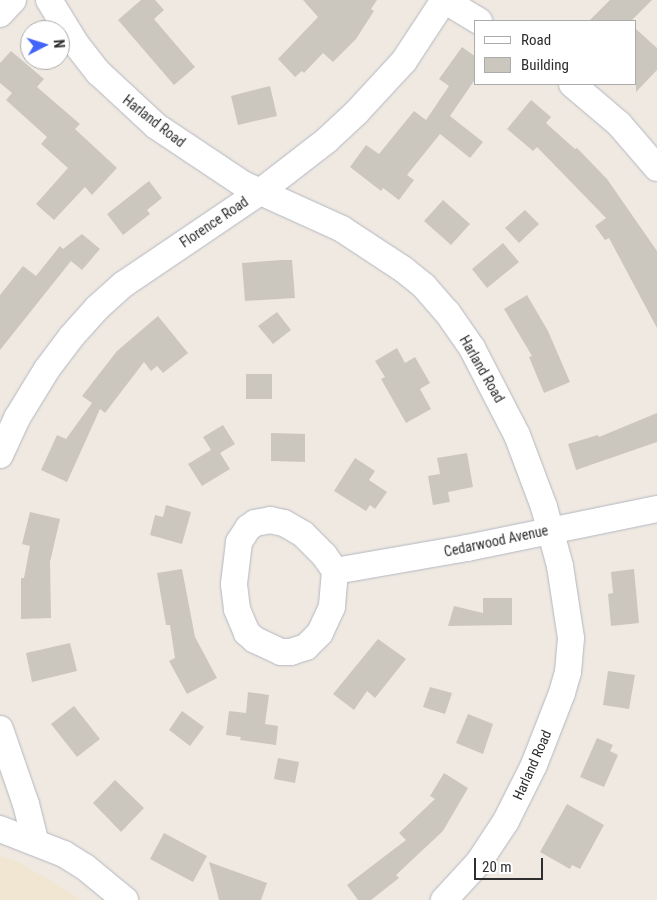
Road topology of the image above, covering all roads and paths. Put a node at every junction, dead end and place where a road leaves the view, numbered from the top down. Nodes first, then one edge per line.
1 (13, 0) edge
2 (49, 0) edge
3 (444, 0) edge
4 (0, 14) edge
5 (478, 20) edge
6 (573, 85) edge
7 (657, 168) edge
8 (260, 192) junction
9 (0, 455) edge
10 (657, 509) edge
11 (550, 529) junction
12 (335, 572) junction
13 (0, 729) edge
14 (0, 829) edge
15 (36, 841) junction
16 (125, 900) edge
17 (444, 900) edge

1 - 4 street
2 - 8 street, Harland Road
3 - 5 street
3 - 8 street, Florence Road
6 - 7 street
8 - 9 street, Florence Road
8 - 11 street, Harland Road
10 - 11 street, Cedarwood Avenue
11 - 12 street, Cedarwood Avenue
11 - 17 street, Harland Road
12 - 12 street
13 - 15 street
14 - 15 street
15 - 16 street

